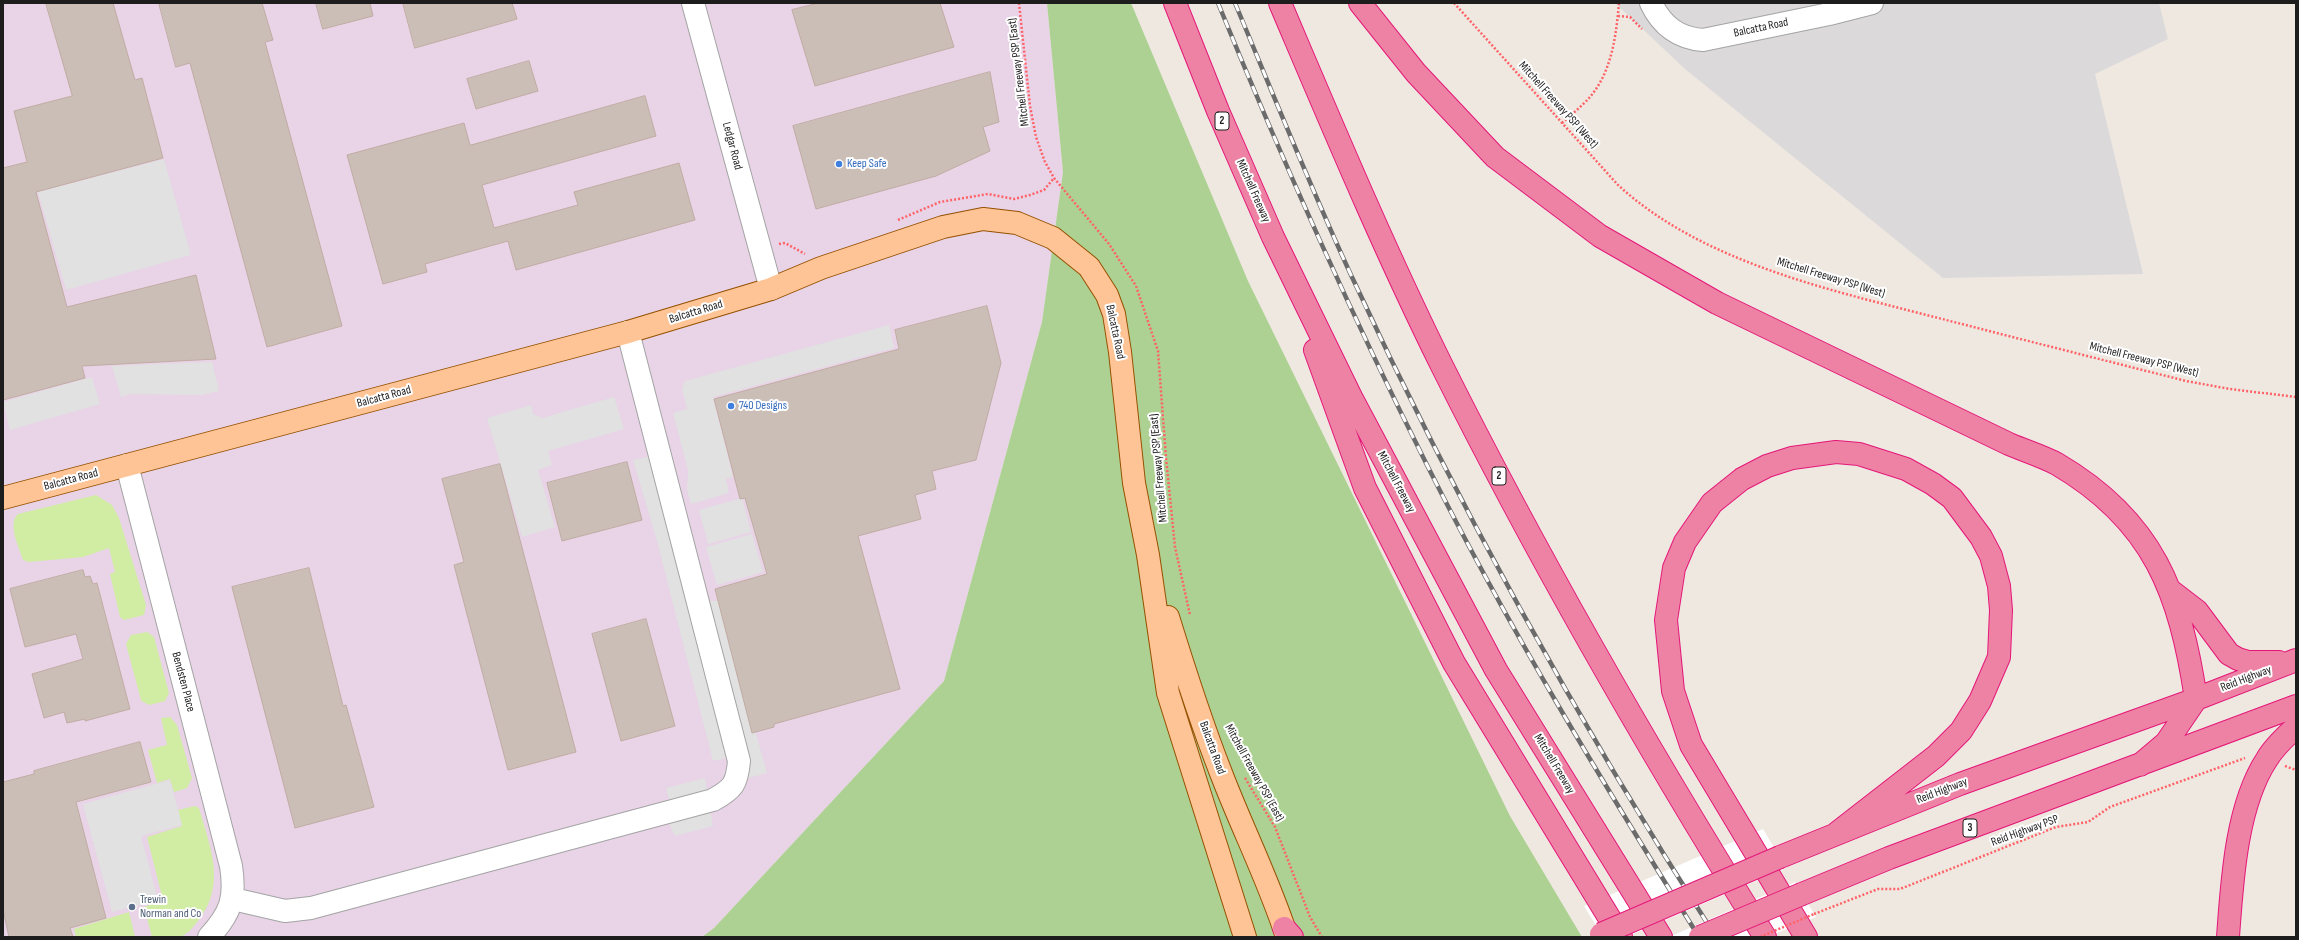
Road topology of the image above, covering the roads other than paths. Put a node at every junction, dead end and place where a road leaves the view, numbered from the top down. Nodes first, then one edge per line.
1 (693, 3) edge
2 (1175, 3) edge
3 (1280, 3) edge
4 (1360, 3) edge
5 (1872, 3) edge
6 (1654, 9) edge
7 (1273, 236) junction
8 (771, 289) junction
9 (628, 332) junction
10 (127, 465) junction
11 (3, 498) edge
12 (1148, 555) junction
13 (2170, 591) junction
14 (2293, 661) edge
15 (2196, 699) junction
16 (2296, 706) edge
17 (2296, 727) edge
18 (2140, 765) junction
19 (1837, 833) junction
20 (233, 899) junction
21 (1288, 934) edge
22 (1605, 936) edge
23 (210, 937) edge
24 (1245, 937) edge
25 (1661, 937) edge
26 (1700, 937) edge
27 (1766, 937) edge
28 (1806, 937) edge
29 (2228, 937) edge

1 - 8 street, Ledgar Road
2 - 7 highway, Mitchell Freeway / 2
3 - 27 highway, 2
4 - 13 highway
5 - 6 street, Balcatta Road
7 - 22 highway
7 - 25 highway, Mitchell Freeway / 2
8 - 9 main road, Balcatta Road
8 - 12 main road, Balcatta Road
9 - 10 main road, Balcatta Road
9 - 20 street
10 - 11 main road, Balcatta Road
10 - 20 street, Bendsten Place
12 - 21 main road, Balcatta Road
12 - 24 main road, Balcatta Road
13 - 14 highway
13 - 15 highway
14 - 15 highway, Reid Highway
15 - 18 highway
15 - 19 highway, Reid Highway
16 - 18 highway, 3
17 - 29 highway
18 - 26 highway, 3, bridge
19 - 22 highway, Reid Highway, bridge
19 - 28 highway
20 - 23 street

